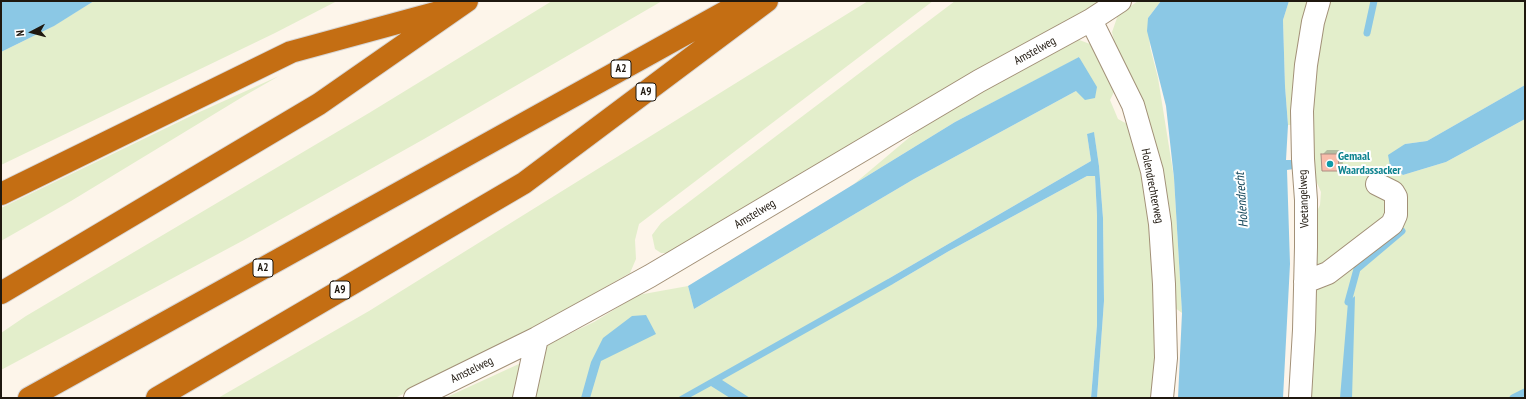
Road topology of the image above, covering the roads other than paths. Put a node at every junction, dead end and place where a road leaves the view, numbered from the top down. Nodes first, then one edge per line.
1 (745, 1) edge
2 (767, 1) edge
3 (1120, 1) edge
4 (1319, 1) edge
5 (462, 4) edge
6 (1091, 20) junction
7 (1377, 184) dead end
8 (1, 194) edge
9 (1305, 282) junction
10 (1, 293) edge
11 (537, 338) junction
12 (29, 398) edge
13 (157, 398) edge
14 (415, 398) edge
15 (524, 398) edge
16 (1162, 398) edge
17 (1300, 398) edge

1 - 12 highway, A2
2 - 13 highway, A9
3 - 6 street
4 - 9 street, Voetangelweg
5 - 8 highway
5 - 10 highway
6 - 11 street, Amstelweg
6 - 16 street, Holendrechterweg
7 - 9 street
9 - 17 street, Voetangelweg
11 - 14 street, Amstelweg
11 - 15 street

